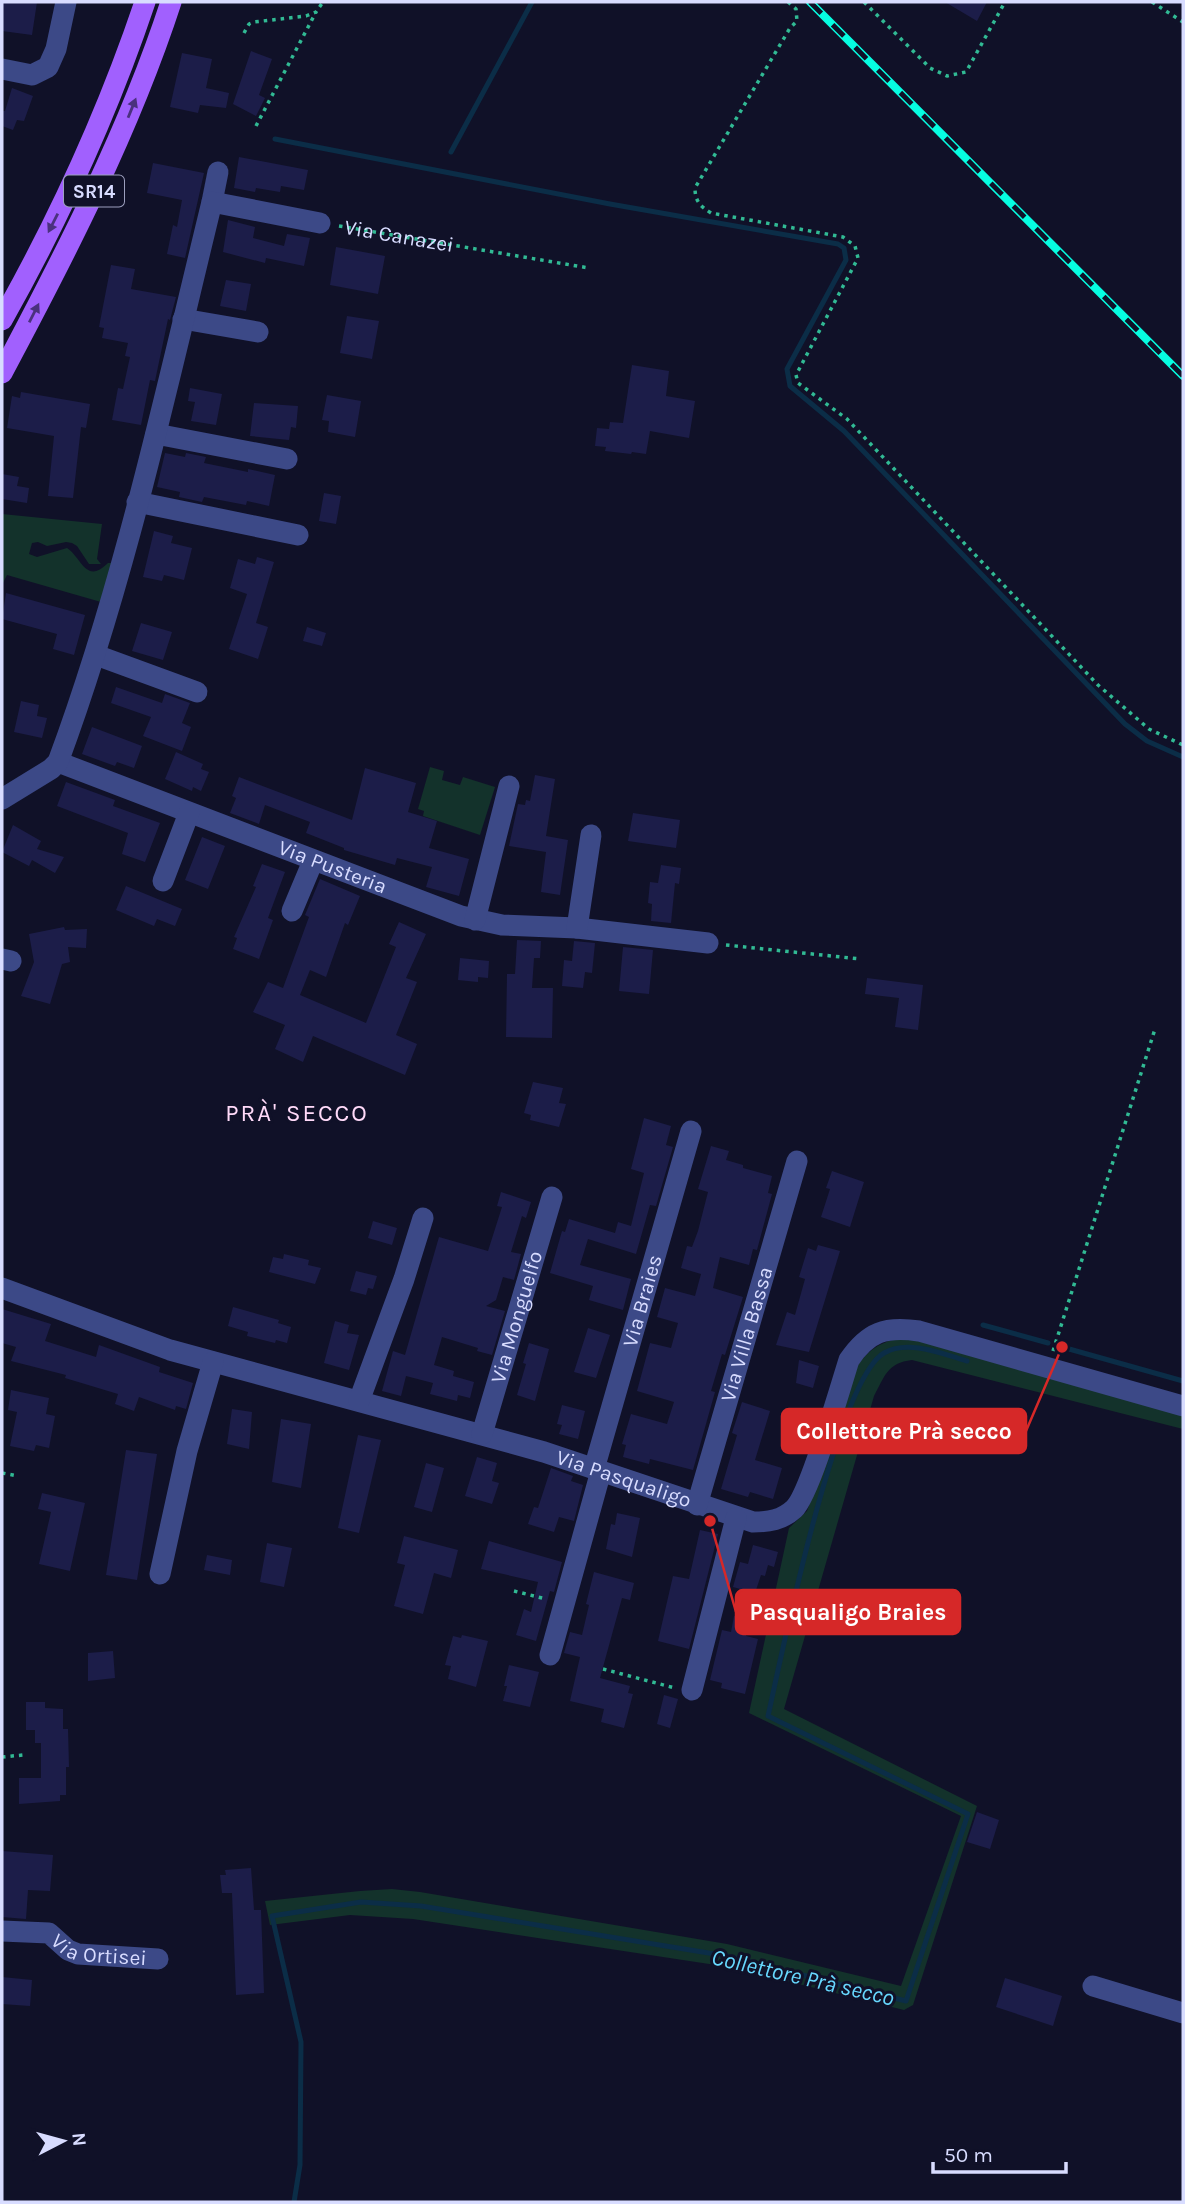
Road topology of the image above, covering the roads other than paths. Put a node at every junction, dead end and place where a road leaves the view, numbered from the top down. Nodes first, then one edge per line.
1 (66, 2) edge
2 (145, 2) edge
3 (171, 2) edge
4 (2, 69) edge
5 (218, 172) dead end
6 (212, 202) junction
7 (320, 223) road end
8 (183, 319) junction
9 (2, 320) edge
10 (258, 332) dead end
11 (2, 373) edge
12 (156, 434) junction
13 (286, 458) dead end
14 (137, 502) junction
15 (298, 535) dead end
16 (96, 655) junction
17 (197, 692) dead end
18 (58, 762) junction
19 (509, 786) dead end
20 (2, 799) edge
21 (190, 813) junction
22 (591, 835) dead end
23 (313, 861) junction
24 (163, 881) dead end
25 (292, 911) dead end
26 (475, 920) junction
27 (577, 928) junction
28 (708, 943) road end
29 (691, 1131) dead end
30 (797, 1161) dead end
31 (552, 1197) dead end
32 (423, 1218) dead end
33 (2, 1288) edge
34 (213, 1362) junction
35 (359, 1401) junction
36 (1183, 1406) edge
37 (482, 1434) junction
38 (598, 1470) junction
39 (697, 1505) junction
40 (736, 1518) junction
41 (160, 1574) dead end
42 (551, 1655) dead end
43 (692, 1690) road end
44 (2, 1931) edge
45 (158, 1959) dead end
46 (1093, 1986) dead end
47 (1183, 2013) edge

1 - 4 street
2 -> 9 main road, SR14
11 -> 3 main road, SR14
5 - 6 street
6 - 7 street, Via Canazei
6 - 8 street
8 - 10 street
8 - 12 street
12 - 13 street
12 - 14 street
14 - 15 street
14 - 16 street
16 - 17 street
16 - 18 street
18 - 20 street
18 - 21 street, Via Pusteria
19 - 26 street
21 - 23 street, Via Pusteria
21 - 24 street
22 - 27 street
23 - 25 street
23 - 26 street, Via Pusteria
26 - 27 street, Via Pusteria
27 - 28 street, Via Pusteria
29 - 38 street, Via Braies
30 - 39 street, Via Villa Bassa
31 - 37 street, Via Monguelfo
32 - 35 street
33 - 34 street, Via Pasqualigo
34 - 35 street, Via Pasqualigo
34 - 41 street
35 - 37 street, Via Pasqualigo
36 - 40 street, Via Pasqualigo
37 - 38 street, Via Pasqualigo
38 - 39 street, Via Pasqualigo
38 - 42 street, Via Braies
39 - 40 street, Via Pasqualigo
40 - 43 street
44 - 45 street, Via Ortisei
46 - 47 street

